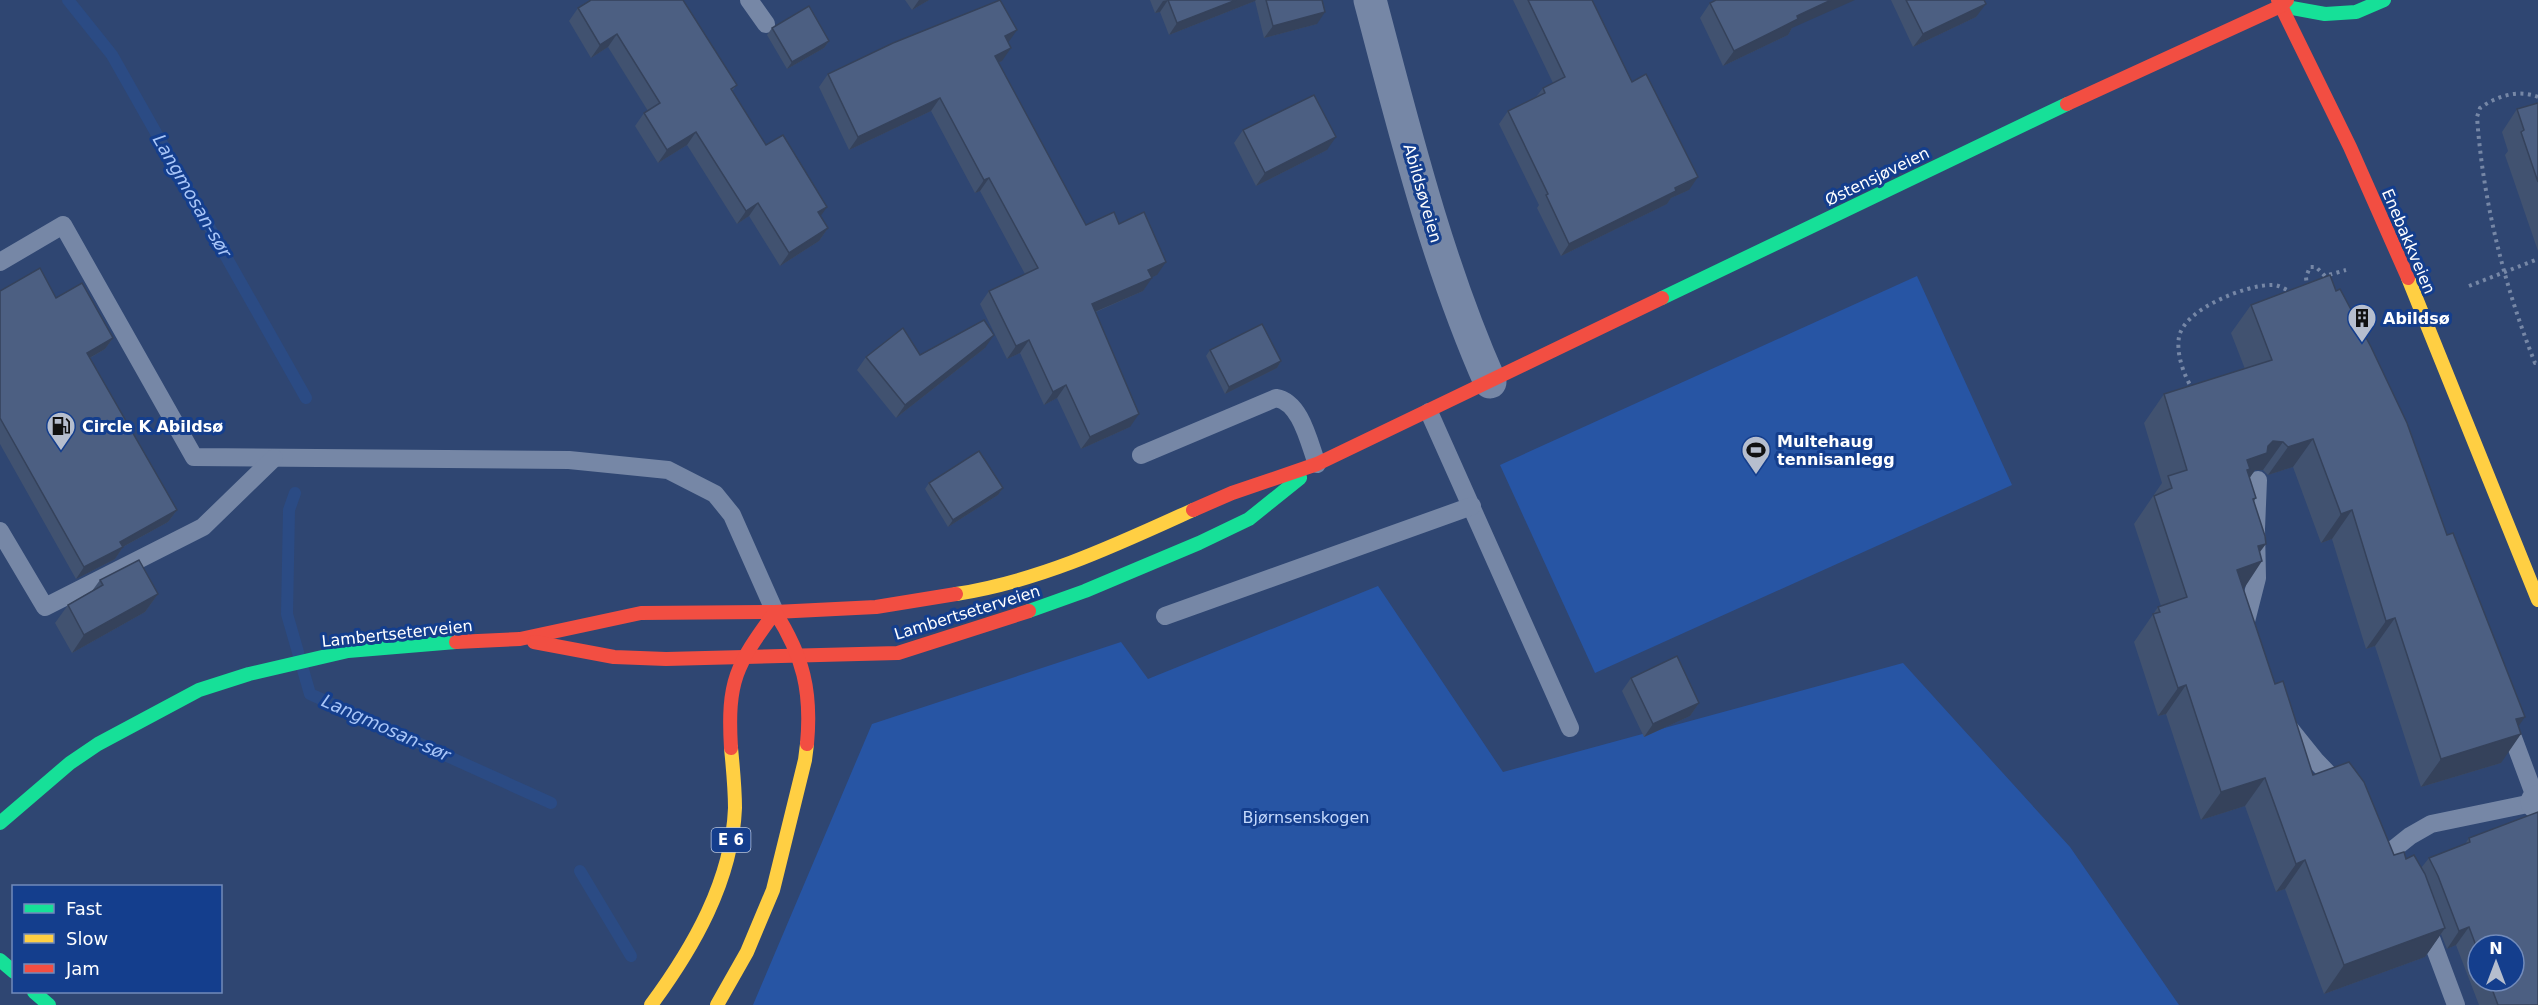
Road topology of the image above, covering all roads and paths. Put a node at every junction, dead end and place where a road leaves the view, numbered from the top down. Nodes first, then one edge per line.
1 (749, 0) edge
2 (1370, 0) edge
3 (2384, 0) edge
4 (2282, 2) edge
5 (766, 24) dead end
6 (2538, 97) edge
7 (2538, 259) edge
8 (0, 262) edge
9 (2346, 270) dead end
10 (2504, 272) junction
11 (2469, 286) dead end
12 (2306, 288) junction
13 (2306, 294) edge
14 (2298, 296) edge
15 (2312, 297) edge
16 (2538, 363) edge
17 (1490, 382) junction
18 (2199, 395) edge
19 (1428, 412) junction
20 (1141, 455) dead end
21 (274, 458) junction
22 (1317, 464) junction
23 (2258, 480) edge
24 (1472, 506) junction
25 (0, 531) edge
26 (2538, 600) edge
27 (775, 612) junction
28 (1165, 615) dead end
29 (520, 639) junction
30 (2247, 650) edge
31 (799, 656) junction
32 (743, 658) junction
33 (2499, 699) edge
34 (2279, 712) edge
35 (1570, 728) dead end
36 (2353, 803) edge
37 (2538, 803) edge
38 (0, 823) edge
39 (2378, 836) edge
40 (2418, 906) edge
41 (0, 960) edge
42 (12, 970) edge
43 (35, 993) edge
44 (50, 1005) edge
45 (651, 1005) edge
46 (717, 1005) edge
47 (2456, 1005) edge

1 - 5 lane
2 - 17 street, Abildsøveien
3 - 4 main road
4 - 17 main road, Østensjøveien
4 - 26 main road, Enebakkveien
6 - 10 path
7 - 10 path
8 - 21 lane
9 - 12 path
10 - 11 path
10 - 16 path
12 - 13 path
12 - 15 path
14 - 18 path
17 - 19 main road, Lambertseterveien
19 - 22 main road, Lambertseterveien
19 - 24 lane
20 - 22 lane
21 - 25 lane
21 - 27 lane
22 - 27 main road, Lambertseterveien
22 - 31 main road, Lambertseterveien
23 - 30 lane
24 - 28 lane
24 - 35 lane
27 - 29 main road, Lambertseterveien
27 - 31 main road
27 - 32 main road, E 6
29 - 32 main road, Lambertseterveien
29 - 38 main road, Lambertseterveien
31 - 32 main road, Lambertseterveien
31 - 46 main road
32 - 45 main road, E 6
33 - 37 lane
34 - 36 lane
37 - 39 lane
40 - 47 lane
41 - 42 main road
43 - 44 main road

